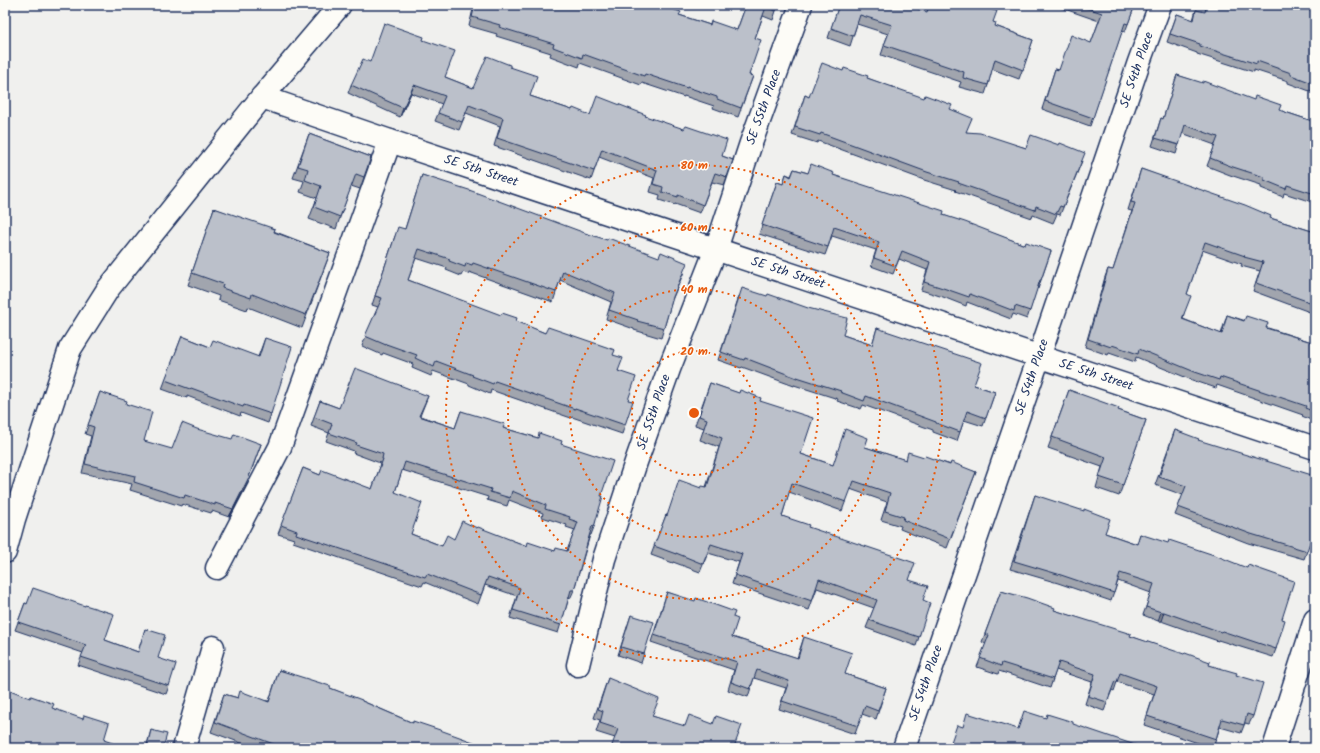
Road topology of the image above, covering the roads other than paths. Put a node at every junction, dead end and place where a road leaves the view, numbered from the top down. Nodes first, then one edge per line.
1 (340, 5) edge
2 (801, 5) edge
3 (1160, 5) edge
4 (262, 97) junction
5 (390, 141) junction
6 (716, 249) junction
7 (1039, 357) junction
8 (1315, 448) edge
9 (5, 552) edge
10 (217, 568) dead end
11 (1315, 620) edge
12 (213, 647) dead end
13 (578, 665) dead end
14 (184, 748) edge
15 (904, 748) edge
16 (1274, 748) edge

1 - 4 street
2 - 6 street, SE 55th Place
3 - 7 street, SE 54th Place
4 - 5 street, SE 5th Street
4 - 9 street
5 - 6 street, SE 5th Street
5 - 10 street
6 - 7 street, SE 5th Street
6 - 13 street, SE 55th Place
7 - 8 street, SE 5th Street
7 - 15 street, SE 54th Place
11 - 16 street
12 - 14 street

